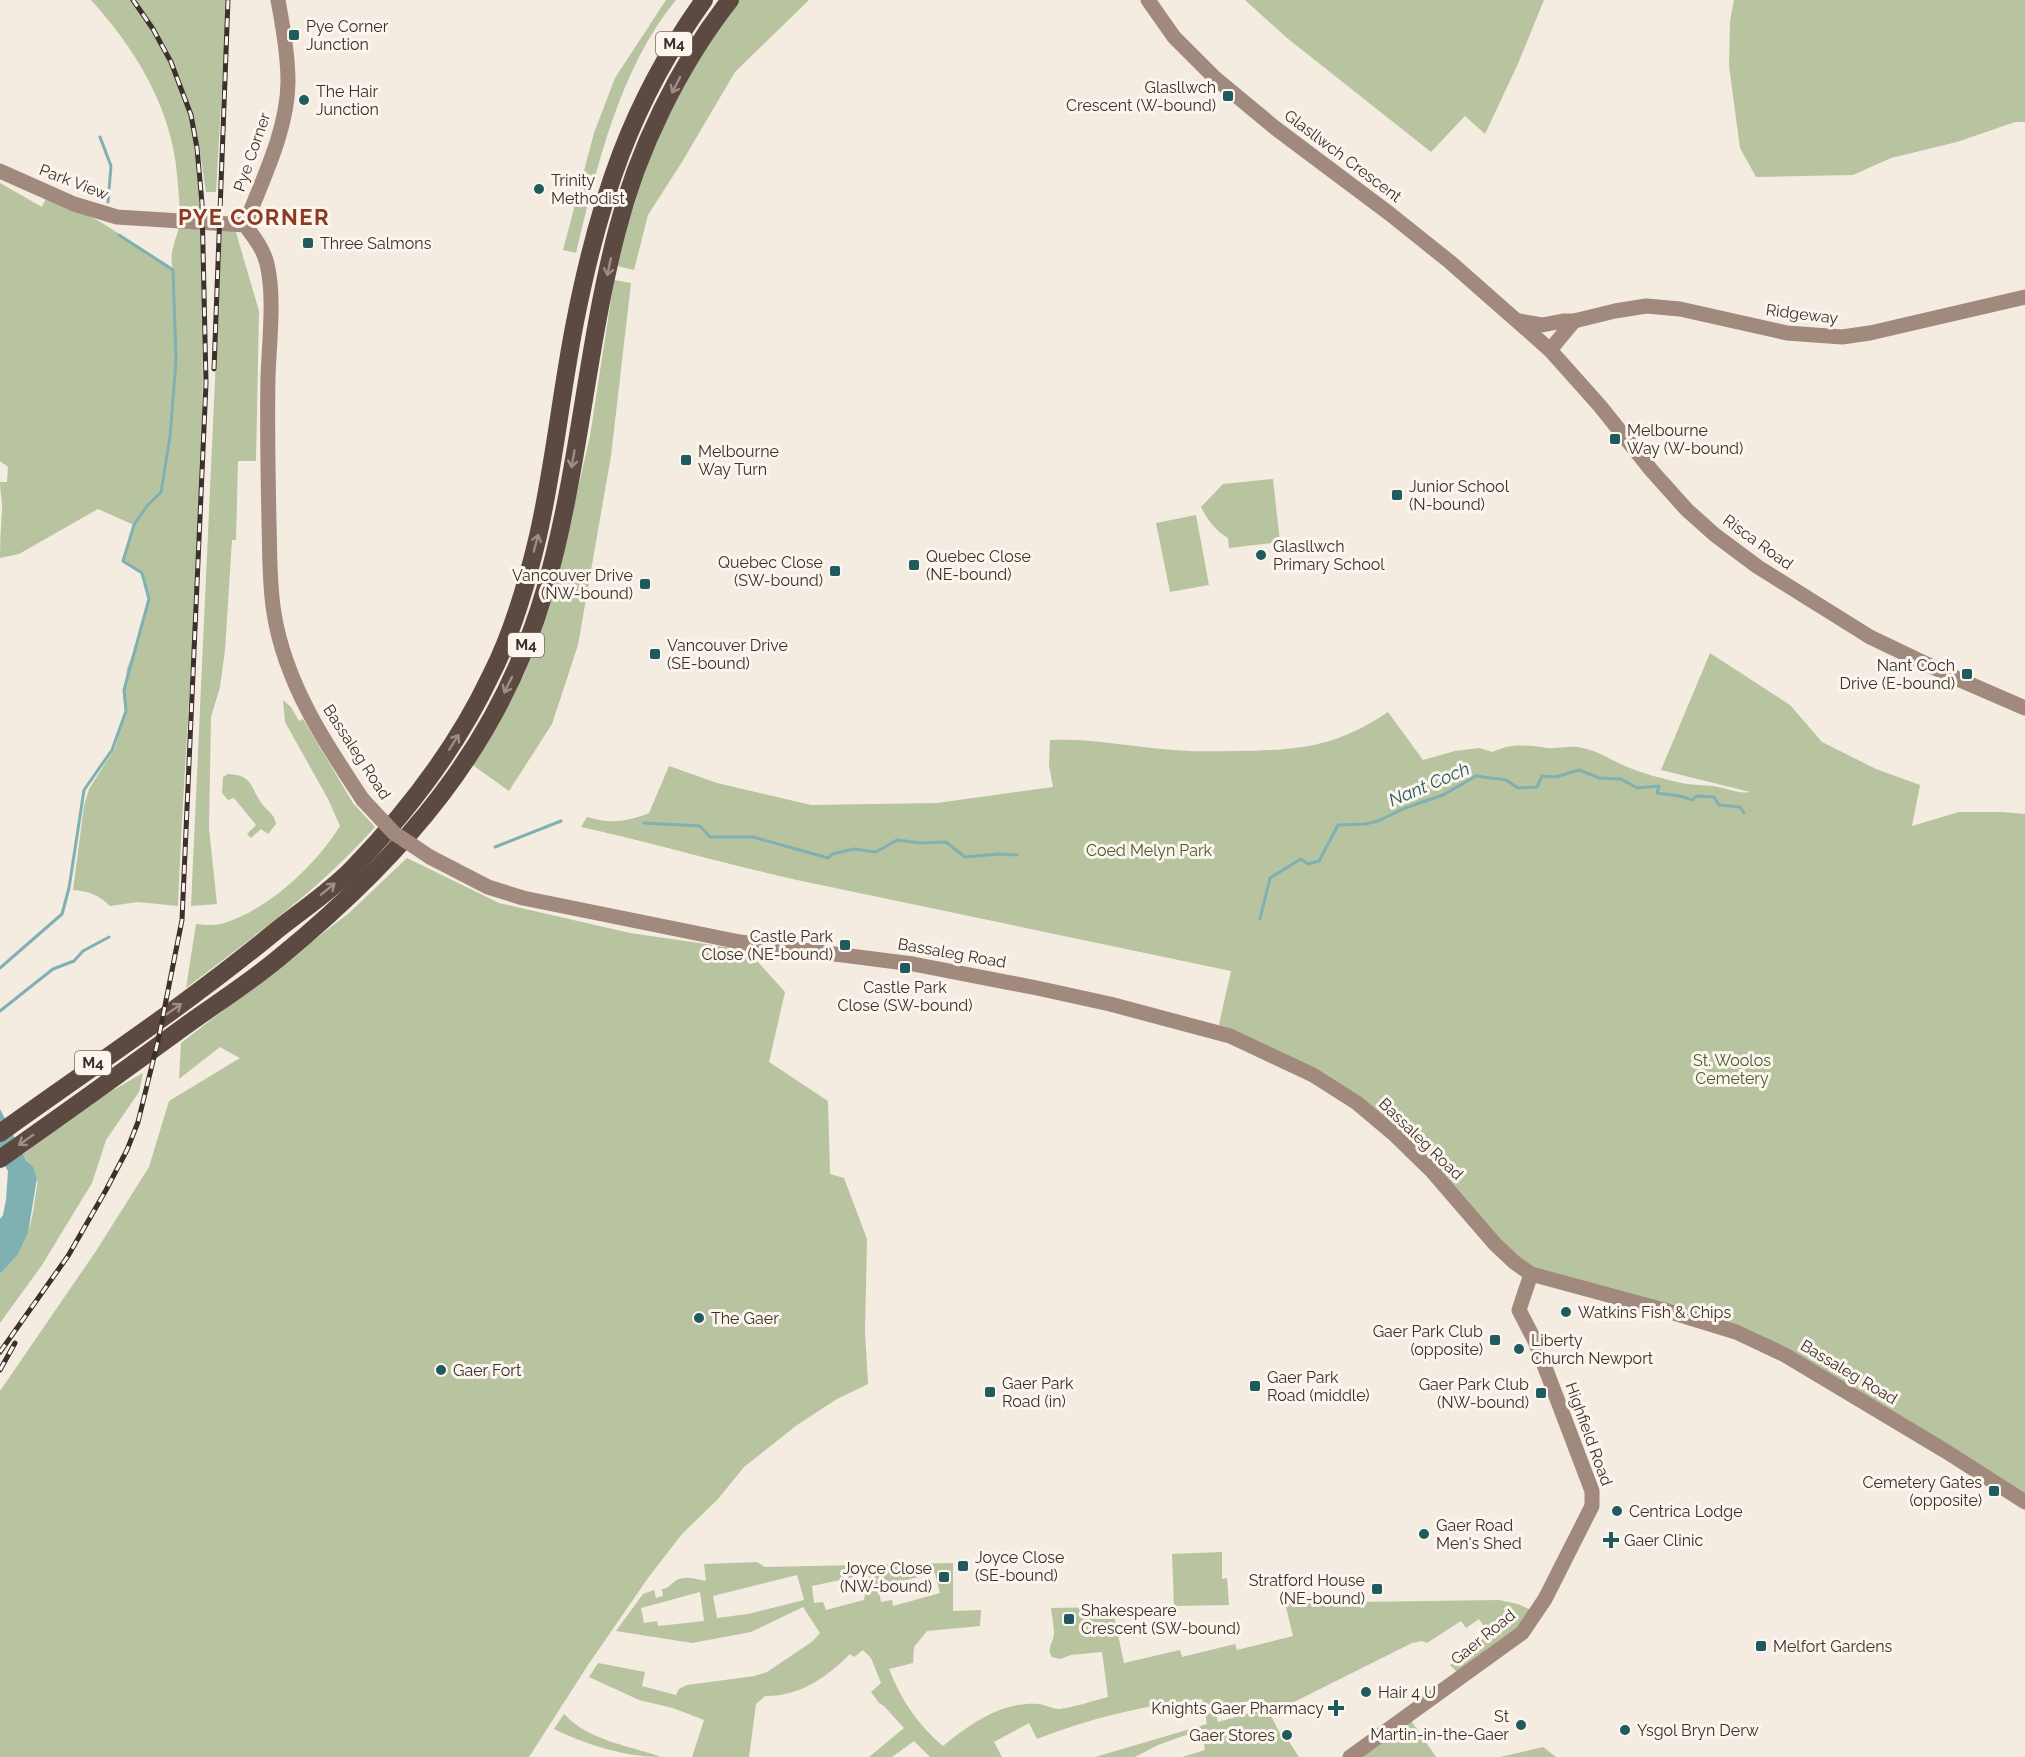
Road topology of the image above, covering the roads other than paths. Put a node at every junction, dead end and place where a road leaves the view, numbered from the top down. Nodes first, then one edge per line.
1 (278, 0) edge
2 (693, 0) edge
3 (704, 0) edge
4 (730, 0) edge
5 (1148, 0) edge
6 (647, 91) junction
7 (0, 171) edge
8 (245, 225) junction
9 (2025, 297) edge
10 (1574, 321) junction
11 (1522, 325) junction
12 (1550, 350) junction
13 (2025, 708) edge
14 (39, 1101) junction
15 (0, 1125) edge
16 (0, 1132) edge
17 (0, 1159) edge
18 (1532, 1274) junction
19 (2025, 1502) edge
20 (1592, 1506) joint
21 (1350, 1757) edge

1 - 8 street, Pye Corner
2 - 6 highway
3 - 6 highway, M4
4 -> 17 highway, M4
5 - 11 street, Glasllwch Crescent
14 -> 6 highway, M4
7 - 8 street, Park View
8 - 18 street, Bassaleg Road, bridge
9 - 10 street, Ridgeway
10 - 11 street, Ridgeway
10 - 12 street
11 - 12 street, Risca Road
12 - 13 street, Risca Road
14 - 15 highway, M4
14 - 16 highway, M4
18 - 19 street, Bassaleg Road
18 - 20 street, Highfield Road
20 - 21 street, Gaer Road

